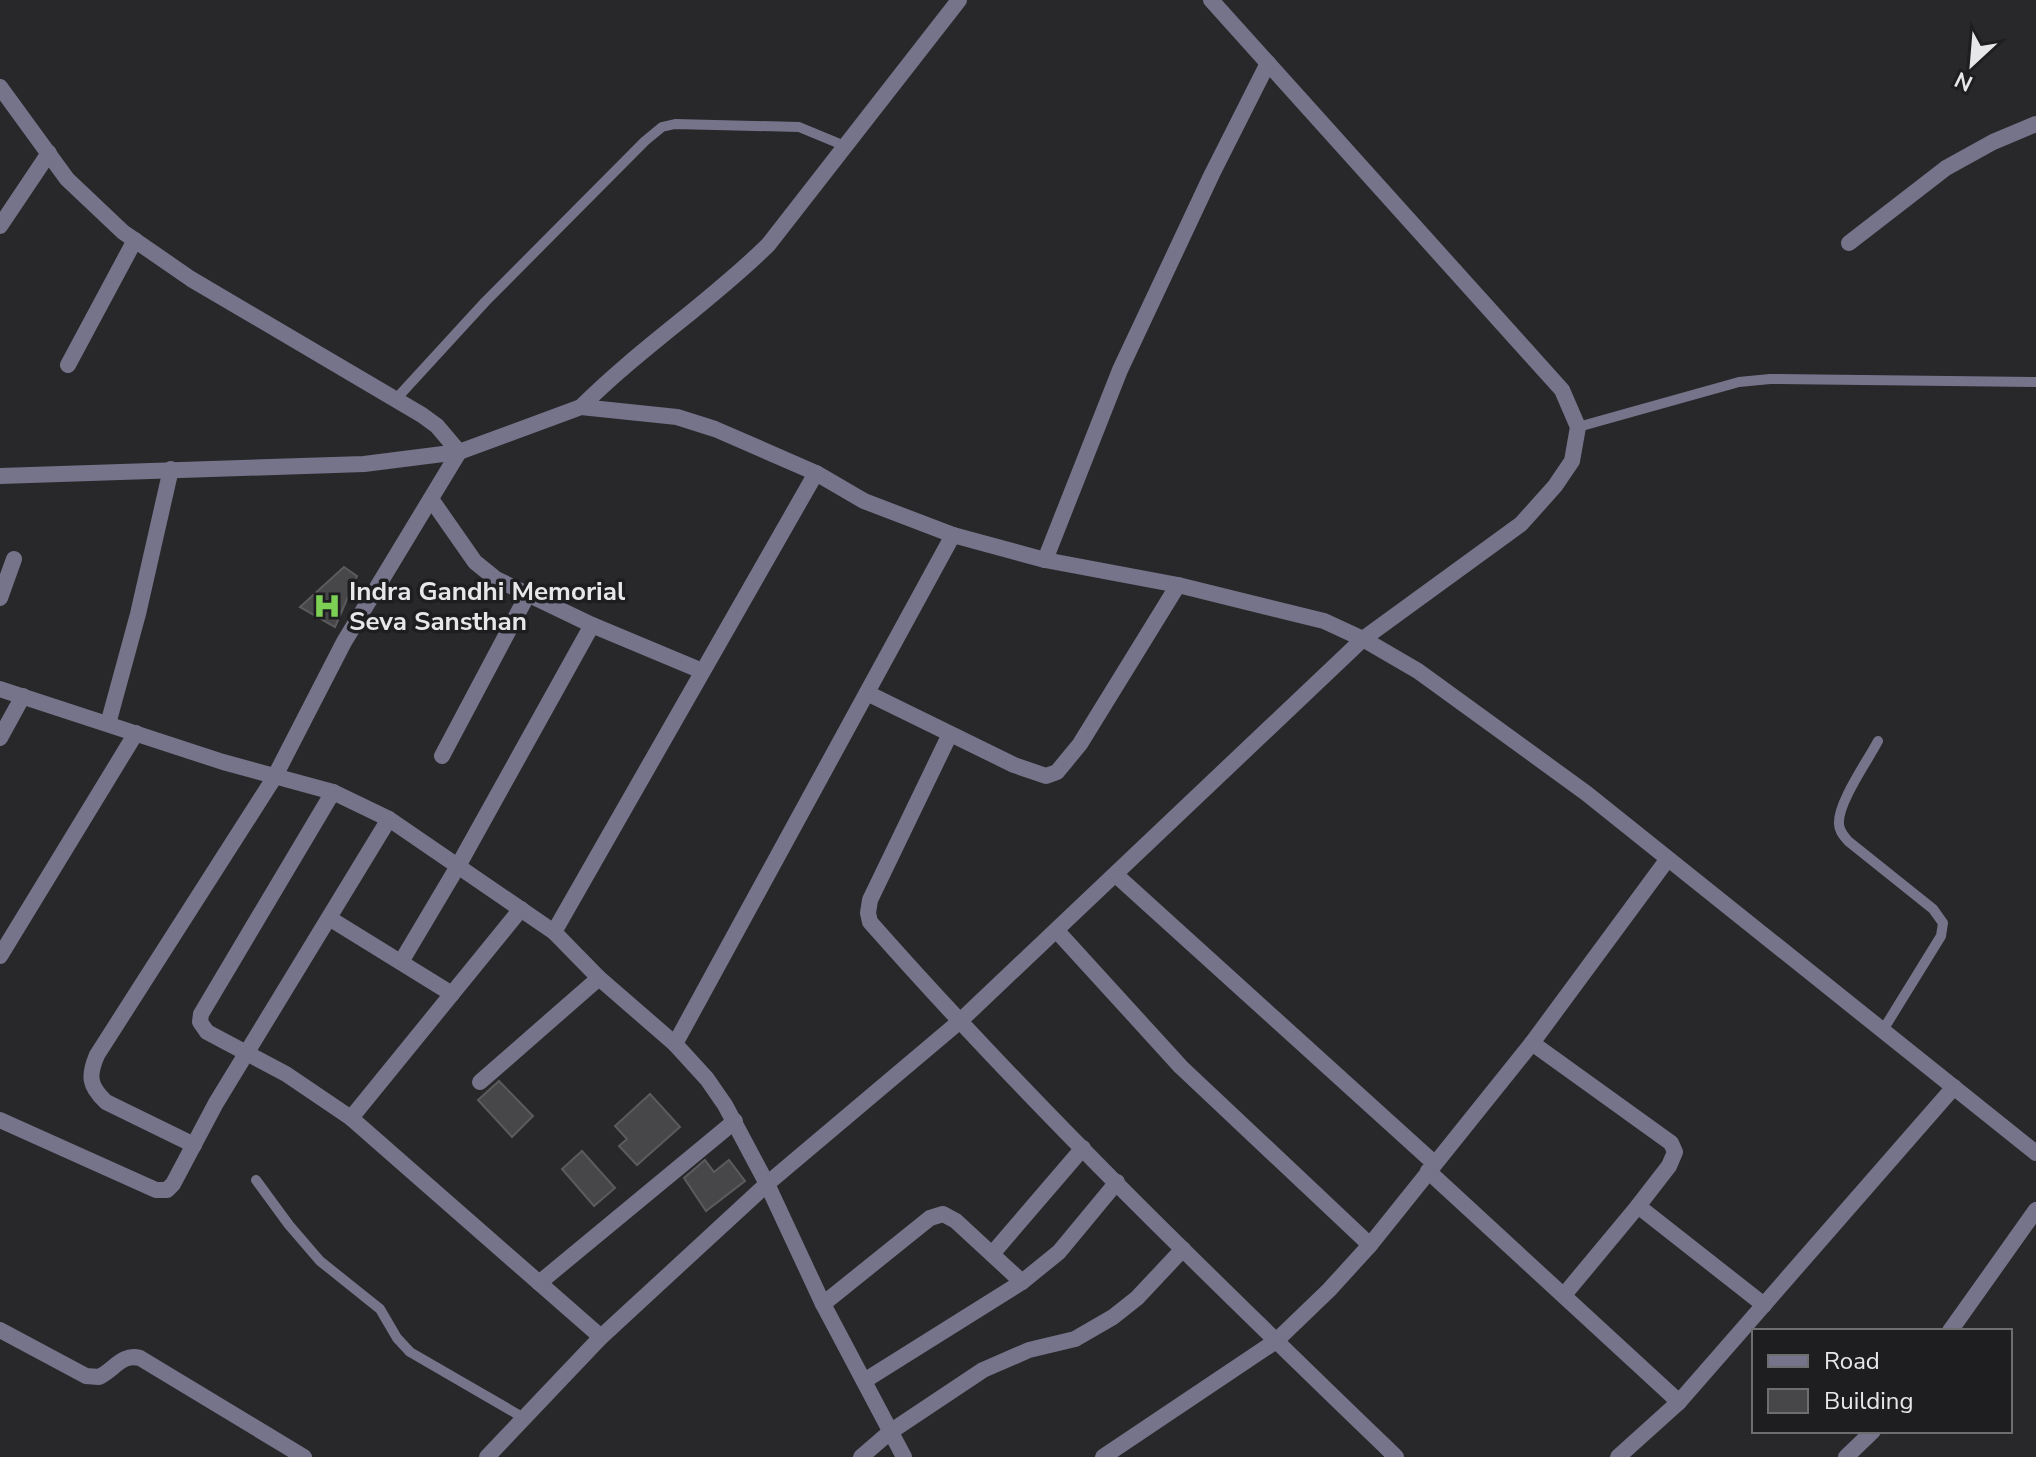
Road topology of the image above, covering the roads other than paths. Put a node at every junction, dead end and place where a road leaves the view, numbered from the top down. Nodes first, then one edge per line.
1 (959, 0) edge
2 (1211, 0) edge
3 (1268, 63) junction
4 (0, 87) edge
5 (2036, 124) edge
6 (845, 146) junction
7 (49, 153) junction
8 (0, 226) edge
9 (135, 240) junction
10 (1849, 243) dead end
11 (68, 365) dead end
12 (2036, 382) edge
13 (396, 399) junction
14 (581, 407) junction
15 (1578, 427) junction
16 (459, 452) junction
17 (171, 469) junction
18 (816, 473) junction
19 (0, 476) edge
20 (431, 499) junction
21 (953, 535) junction
22 (14, 559) dead end
23 (1045, 560) junction
24 (1178, 585) junction
25 (528, 594) junction
26 (0, 598) edge
27 (592, 625) junction
28 (1363, 639) junction
29 (702, 671) junction
30 (0, 689) edge
31 (867, 693) junction
32 (23, 696) junction
33 (108, 724) junction
34 (136, 733) junction
35 (950, 734) junction
36 (0, 738) edge
37 (1878, 741) dead end
38 (442, 756) dead end
39 (274, 778) junction
40 (333, 792) junction
41 (389, 819) junction
42 (1667, 860) junction
43 (458, 866) junction
44 (1116, 875) junction
45 (521, 909) junction
46 (329, 918) junction
47 (1057, 931) junction
48 (554, 932) junction
49 (0, 956) edge
50 (401, 962) junction
51 (599, 978) junction
52 (452, 994) junction
53 (959, 1022) junction
54 (1883, 1030) junction
55 (1532, 1043) junction
56 (675, 1044) junction
57 (246, 1054) junction
58 (480, 1082) dead end
59 (1954, 1087) junction
60 (351, 1118) junction
61 (0, 1120) edge
62 (735, 1121) junction
63 (194, 1145) junction
64 (1083, 1148) junction
65 (2036, 1153) edge
66 (1431, 1167) junction
67 (256, 1180) dead end
68 (1117, 1182) junction
69 (767, 1184) junction
70 (1638, 1206) junction
71 (2036, 1210) edge
72 (1370, 1245) junction
73 (1183, 1249) junction
74 (992, 1254) junction
75 (1022, 1282) junction
76 (539, 1283) junction
77 (1564, 1295) junction
78 (823, 1304) junction
79 (1764, 1305) junction
80 (1951, 1329) edge
81 (0, 1330) edge
82 (601, 1337) junction
83 (1276, 1341) junction
84 (864, 1381) junction
85 (1679, 1402) junction
86 (524, 1418) junction
87 (890, 1432) junction
88 (1871, 1433) edge
89 (1385, 1454) edge
90 (304, 1457) edge
91 (487, 1457) edge
92 (861, 1457) edge
93 (904, 1457) edge
94 (1103, 1457) edge
95 (1618, 1457) edge
96 (1846, 1457) edge

1 - 6 street
2 - 3 street
3 - 15 street
3 - 23 street
4 - 7 street
5 - 10 street
6 - 13 lane
6 - 14 street
7 - 8 street
7 - 9 street
9 - 11 street
9 - 13 street
12 - 15 lane
13 - 16 street
14 - 16 street
14 - 18 street
15 - 28 street
16 - 17 street
16 - 20 street
17 - 19 street
17 - 33 street
18 - 21 street
18 - 29 street
20 - 25 street
20 - 39 street
21 - 23 street
21 - 31 street
22 - 26 street
23 - 24 street
24 - 28 street
24 - 35 street
25 - 27 street
25 - 38 street
27 - 29 street
27 - 43 street
28 - 42 street
28 - 44 street
29 - 48 street
30 - 32 street
31 - 35 street
31 - 56 street
32 - 33 street
32 - 36 street
33 - 34 street
34 - 39 street
34 - 49 street
35 - 53 street
37 - 54 lane
39 - 40 street
39 - 63 street
40 - 41 street
40 - 57 street
41 - 43 street
41 - 46 street
42 - 54 street
42 - 55 street
43 - 45 street
43 - 50 street
44 - 47 street
44 - 66 street
45 - 48 street
45 - 52 street
46 - 50 street
46 - 57 street
47 - 53 street
47 - 72 street
48 - 51 street
50 - 52 street
51 - 56 street
51 - 58 street
52 - 60 street
53 - 64 street
53 - 69 street
54 - 59 street
55 - 66 street
55 - 70 street
56 - 62 street
57 - 60 street
57 - 63 street
59 - 65 street
59 - 79 street
60 - 76 street
61 - 63 street
62 - 69 street
62 - 76 street
64 - 68 street
64 - 74 street
66 - 72 street
66 - 77 street
67 - 86 lane
68 - 73 street
68 - 75 street
69 - 78 street
69 - 82 street
70 - 77 street
70 - 79 street
71 - 80 street
72 - 83 street
73 - 83 street
73 - 87 street
74 - 75 street
74 - 78 street
75 - 84 street
76 - 82 street
77 - 85 street
78 - 84 street
79 - 85 street
81 - 90 street
82 - 86 street
83 - 89 street
83 - 94 street
84 - 87 street
85 - 95 street
86 - 91 street
87 - 92 street
87 - 93 street
88 - 96 street

